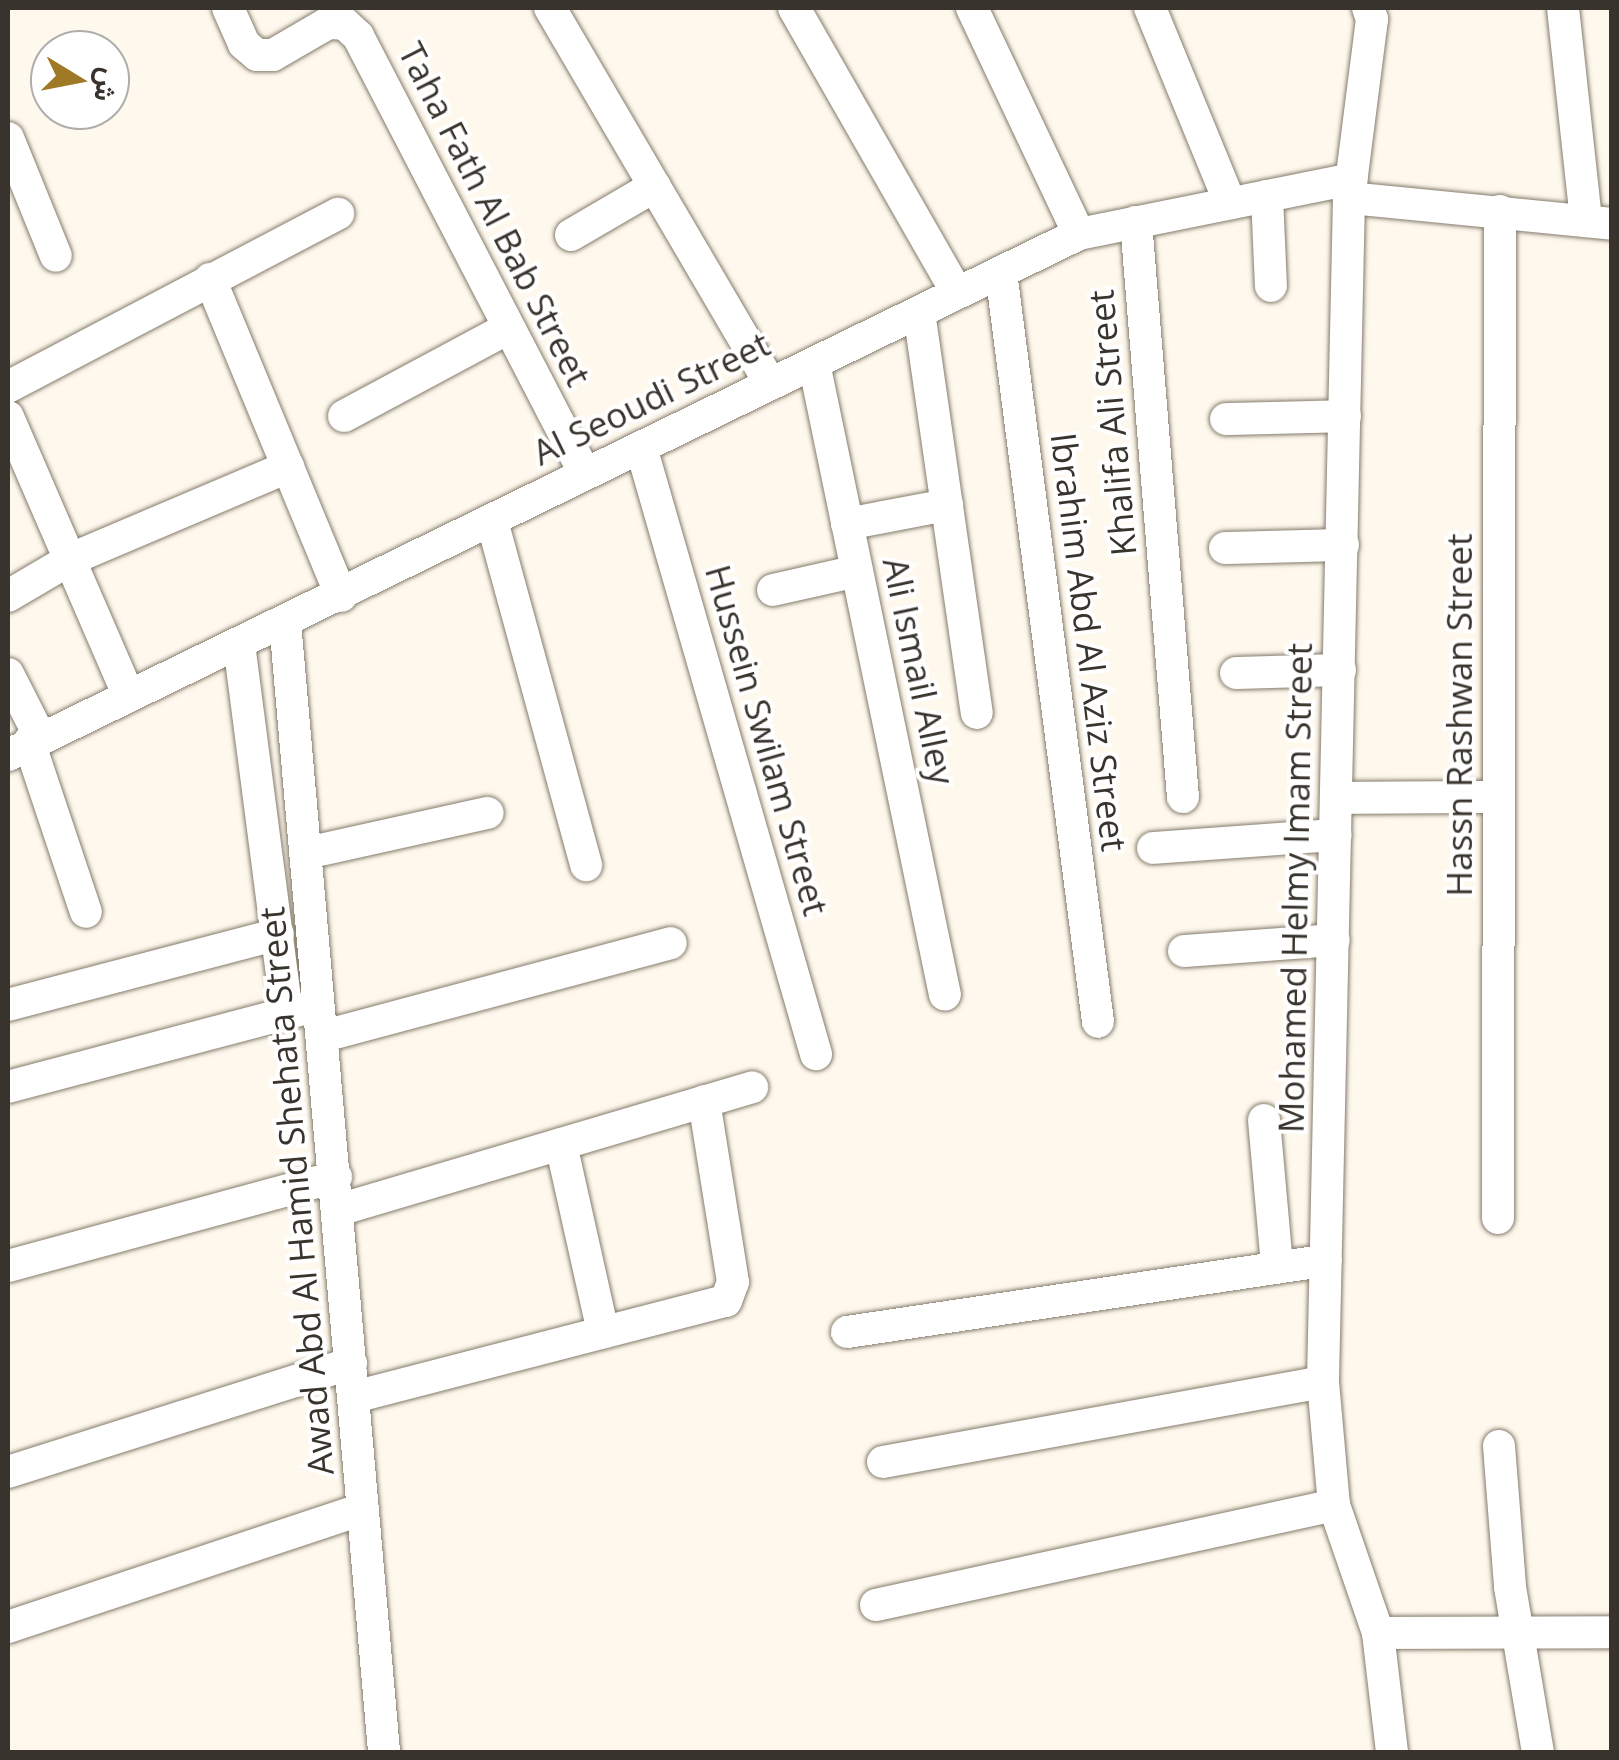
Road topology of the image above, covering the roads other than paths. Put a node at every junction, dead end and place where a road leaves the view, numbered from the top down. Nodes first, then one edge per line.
1 (228, 8) edge
2 (550, 8) edge
3 (794, 8) edge
4 (972, 8) edge
5 (1150, 8) edge
6 (1563, 8) edge
7 (1374, 11) edge
8 (339, 15) edge
9 (8, 138) edge
10 (655, 186) junction
11 (1350, 188) junction
12 (1268, 196) junction
13 (1230, 203) junction
14 (1500, 211) junction
15 (338, 214) dead end
16 (1136, 222) junction
17 (1599, 223) edge
18 (1078, 234) junction
19 (571, 235) dead end
20 (56, 256) dead end
21 (1001, 272) junction
22 (210, 279) junction
23 (1272, 286) dead end
24 (957, 293) junction
25 (919, 312) junction
26 (508, 328) junction
27 (814, 363) junction
28 (771, 384) junction
29 (8, 387) edge
30 (344, 416) dead end
31 (1345, 416) junction
32 (8, 418) edge
33 (1226, 419) dead end
34 (641, 448) junction
35 (288, 467) junction
36 (585, 474) junction
37 (947, 504) junction
38 (492, 521) junction
39 (847, 524) junction
40 (1343, 545) junction
41 (1225, 548) dead end
42 (71, 559) junction
43 (857, 571) junction
44 (773, 590) dead end
45 (8, 596) edge
46 (342, 596) junction
47 (285, 622) junction
48 (240, 644) junction
49 (1340, 670) junction
50 (1236, 672) dead end
51 (8, 674) edge
52 (129, 696) junction
53 (977, 713) dead end
54 (26, 745) edge
55 (1183, 797) dead end
56 (1499, 797) junction
57 (1338, 798) junction
58 (488, 813) dead end
59 (1336, 835) junction
60 (265, 837) junction
61 (305, 841) junction
62 (1153, 848) dead end
63 (586, 865) dead end
64 (86, 912) dead end
65 (278, 934) junction
66 (1334, 940) junction
67 (670, 943) dead end
68 (1184, 951) dead end
69 (945, 996) dead end
70 (8, 1005) edge
71 (287, 1012) junction
72 (322, 1020) junction
73 (1098, 1022) dead end
74 (816, 1054) dead end
75 (8, 1087) edge
76 (752, 1087) dead end
77 (704, 1101) junction
78 (1264, 1120) dead end
79 (561, 1144) junction
80 (336, 1177) junction
81 (338, 1210) junction
82 (1498, 1218) dead end
83 (1326, 1260) junction
84 (8, 1266) edge
85 (1277, 1268) junction
86 (603, 1332) junction
87 (847, 1332) dead end
88 (351, 1364) junction
89 (1323, 1382) junction
90 (354, 1397) junction
91 (1499, 1446) dead end
92 (882, 1462) dead end
93 (8, 1472) edge
94 (1334, 1506) junction
95 (363, 1509) junction
96 (876, 1605) dead end
97 (8, 1627) edge
98 (1522, 1632) junction
99 (1612, 1632) edge
100 (1378, 1633) junction
101 (384, 1752) edge
102 (1392, 1752) edge
103 (1538, 1752) edge

1 - 8 street, Taha Fath Al Bab Street
2 - 10 street
3 - 24 street
4 - 18 street
5 - 13 street
6 - 17 street
7 - 11 street, Mohamed Helmy Imam Street
8 - 26 street, Taha Fath Al Bab Street
9 - 20 street
10 - 19 street
10 - 28 street
11 - 12 street, Al Seoudi Street
11 - 14 street, Al Seoudi Street
11 - 31 street, Mohamed Helmy Imam Street
12 - 13 street, Al Seoudi Street
12 - 23 street
13 - 16 street, Al Seoudi Street
14 - 17 street, Al Seoudi Street
14 - 56 street, Hassn Rashwan Street
15 - 22 street
16 - 18 street, Al Seoudi Street
16 - 55 street, Khalifa Ali Street
18 - 21 street, Al Seoudi Street
21 - 24 street, Al Seoudi Street
21 - 73 street, Ibrahim Abd Al Aziz Street
22 - 29 street
22 - 35 street
24 - 25 street, Al Seoudi Street
25 - 27 street, Al Seoudi Street
25 - 37 street
26 - 30 street
26 - 36 street, Taha Fath Al Bab Street
27 - 28 street, Al Seoudi Street
27 - 39 street, Ali Ismail Alley
28 - 34 street, Al Seoudi Street
31 - 33 street
31 - 40 street, Mohamed Helmy Imam Street
32 - 42 street
34 - 36 street, Al Seoudi Street
34 - 74 street, Hussein Swilam Street
35 - 42 street
35 - 46 street
36 - 38 street, Al Seoudi Street
37 - 39 street
37 - 53 street
38 - 46 street, Al Seoudi Street
38 - 63 street
39 - 43 street, Ali Ismail Alley
40 - 41 street
40 - 49 street, Mohamed Helmy Imam Street
42 - 45 street
42 - 52 street
43 - 44 street
43 - 69 street, Ali Ismail Alley
46 - 47 street, Al Seoudi Street
47 - 48 street, Al Seoudi Street
47 - 61 street, Awad Abd Al Hamid Shehata Street
48 - 52 street, Al Seoudi Street
48 - 60 street
49 - 50 street
49 - 57 street, Mohamed Helmy Imam Street
51 - 54 street
52 - 54 street, Al Seoudi Street
54 - 64 street
56 - 57 street
56 - 82 street, Hassn Rashwan Street
57 - 59 street, Mohamed Helmy Imam Street
58 - 61 street
59 - 62 street
59 - 66 street, Mohamed Helmy Imam Street
60 - 61 street
60 - 65 street
61 - 72 street, Awad Abd Al Hamid Shehata Street
65 - 70 street
65 - 71 street
66 - 68 street
66 - 83 street, Mohamed Helmy Imam Street
67 - 72 street
71 - 72 street
71 - 75 street
72 - 80 street, Awad Abd Al Hamid Shehata Street
76 - 77 street
77 - 79 street
77 - 86 street
78 - 85 street
79 - 81 street
79 - 86 street
80 - 81 street, Awad Abd Al Hamid Shehata Street
80 - 84 street
81 - 88 street, Awad Abd Al Hamid Shehata Street
83 - 85 street
83 - 89 street, Mohamed Helmy Imam Street
85 - 87 street
86 - 90 street
88 - 90 street, Awad Abd Al Hamid Shehata Street
88 - 93 street
89 - 92 street
89 - 94 street, Mohamed Helmy Imam Street
90 - 95 street, Awad Abd Al Hamid Shehata Street
91 - 98 street
94 - 96 street
94 - 100 street, Mohamed Helmy Imam Street
95 - 97 street
95 - 101 street, Awad Abd Al Hamid Shehata Street
98 - 99 street
98 - 100 street
98 - 103 street
100 - 102 street, Mohamed Helmy Imam Street

